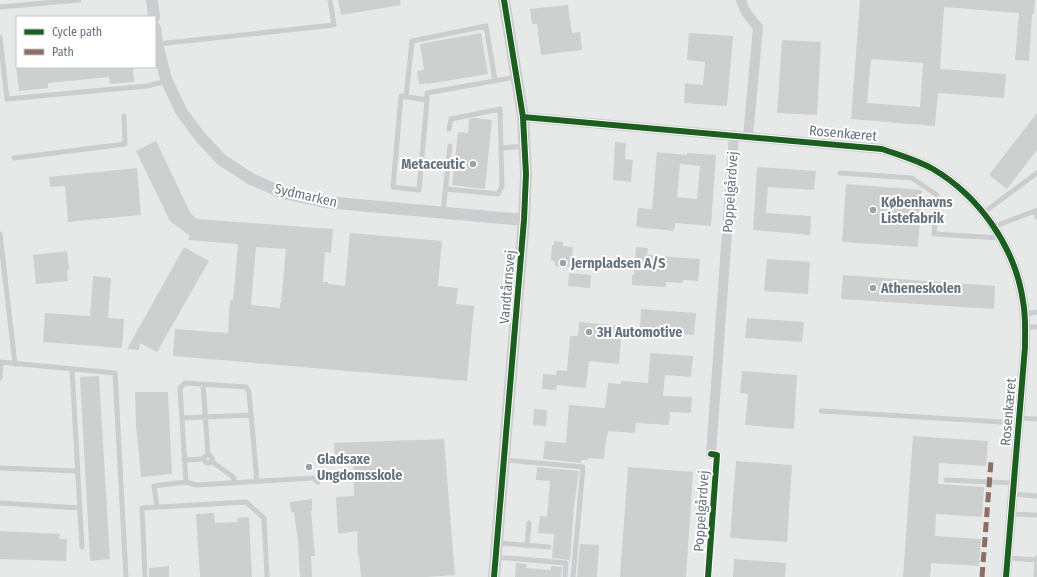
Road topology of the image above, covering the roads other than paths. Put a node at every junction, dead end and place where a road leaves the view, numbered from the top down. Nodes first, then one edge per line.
1 (79, 0) edge
2 (152, 0) edge
3 (330, 0) edge
4 (504, 0) edge
5 (741, 0) edge
6 (0, 7) edge
7 (154, 16) edge
8 (156, 36) edge
9 (0, 37) edge
10 (157, 44) junction
11 (517, 77) junction
12 (167, 81) junction
13 (495, 81) junction
14 (406, 97) junction
15 (427, 100) junction
16 (124, 116) dead end
17 (523, 117) junction
18 (449, 128) dead end
19 (734, 136) junction
20 (748, 137) junction
21 (450, 146) dead end
22 (524, 146) junction
23 (501, 148) junction
24 (14, 158) dead end
25 (840, 173) dead end
26 (1037, 173) edge
27 (446, 189) junction
28 (1036, 210) edge
29 (983, 212) junction
30 (443, 213) junction
31 (1037, 217) edge
32 (524, 220) junction
33 (993, 227) junction
34 (0, 234) edge
35 (1001, 238) junction
36 (1037, 312) edge
37 (1025, 314) junction
38 (1037, 327) edge
39 (1026, 328) junction
40 (0, 362) edge
41 (15, 364) junction
42 (72, 369) junction
43 (0, 378) edge
44 (203, 384) junction
45 (821, 411) dead end
46 (251, 415) junction
47 (206, 417) junction
48 (182, 418) junction
49 (1037, 419) edge
50 (1019, 421) junction
51 (710, 454) dead end
52 (206, 457) junction
53 (184, 460) junction
54 (504, 460) junction
55 (0, 468) edge
56 (78, 471) junction
57 (946, 480) dead end
58 (258, 481) junction
59 (186, 482) junction
60 (235, 482) junction
61 (318, 482) dead end
62 (1014, 483) junction
63 (1013, 494) junction
64 (1037, 496) edge
65 (0, 503) edge
66 (157, 507) junction
67 (80, 508) junction
68 (1012, 514) junction
69 (1037, 515) edge
70 (529, 523) dead end
71 (497, 543) junction
72 (527, 546) junction
73 (82, 547) dead end
74 (549, 547) dead end
75 (495, 557) junction
76 (1008, 558) junction
77 (1037, 559) edge
78 (126, 577) edge
79 (145, 577) edge
80 (267, 577) edge
81 (494, 577) edge
82 (565, 577) edge
83 (573, 577) edge
84 (1006, 577) edge
85 (1036, 577) edge

1 - 6 lane
2 - 7 street
3 - 10 lane
4 - 11 street, Vandtårnsvej
5 - 20 street
8 - 10 street, Sydmarken
9 - 12 lane
10 - 12 street, Sydmarken
11 - 13 lane
11 - 17 street, Vandtårnsvej
12 - 30 street, Sydmarken
13 - 14 lane
13 - 15 lane
14 - 15 lane
14 - 15 lane
16 - 24 lane
17 - 19 street, Rosenkæret
17 - 22 street, Vandtårnsvej
18 - 23 lane
19 - 20 street, Rosenkæret
19 - 51 street, Poppelgårdvej
20 - 29 street, Rosenkæret
21 - 27 lane
22 - 23 lane
22 - 32 street, Vandtårnsvej
23 - 27 lane
25 - 35 lane
26 - 29 lane
27 - 30 lane
28 - 31 lane
28 - 33 lane
29 - 33 street, Rosenkæret
30 - 32 street, Sydmarken
32 - 54 street, Vandtårnsvej
33 - 35 street, Rosenkæret
34 - 41 lane
35 - 37 street, Rosenkæret
36 - 37 lane
37 - 39 street, Rosenkæret
38 - 39 lane
39 - 50 street, Rosenkæret
40 - 41 lane
40 - 43 lane
41 - 42 lane
42 - 56 lane
42 - 78 lane
44 - 46 lane
44 - 47 lane
44 - 48 lane
45 - 50 lane
46 - 47 lane
46 - 58 lane
47 - 48 lane
47 - 52 lane
48 - 53 lane
49 - 50 lane
50 - 62 street, Rosenkæret
52 - 53 lane
52 - 60 lane
53 - 59 lane
54 - 71 street, Vandtårnsvej
54 - 83 lane
55 - 56 lane
56 - 67 lane
57 - 62 lane
58 - 60 lane
58 - 61 lane
59 - 60 lane
59 - 66 lane
62 - 63 street, Rosenkæret
63 - 64 lane
63 - 68 street, Rosenkæret
65 - 67 lane
66 - 79 lane
66 - 80 lane
67 - 73 lane
68 - 69 lane
68 - 76 street, Rosenkæret
70 - 72 lane
71 - 72 lane
71 - 75 street, Vandtårnsvej
72 - 74 lane
75 - 81 street, Vandtårnsvej
75 - 82 lane
76 - 77 lane
76 - 84 street, Rosenkæret
77 - 85 lane

